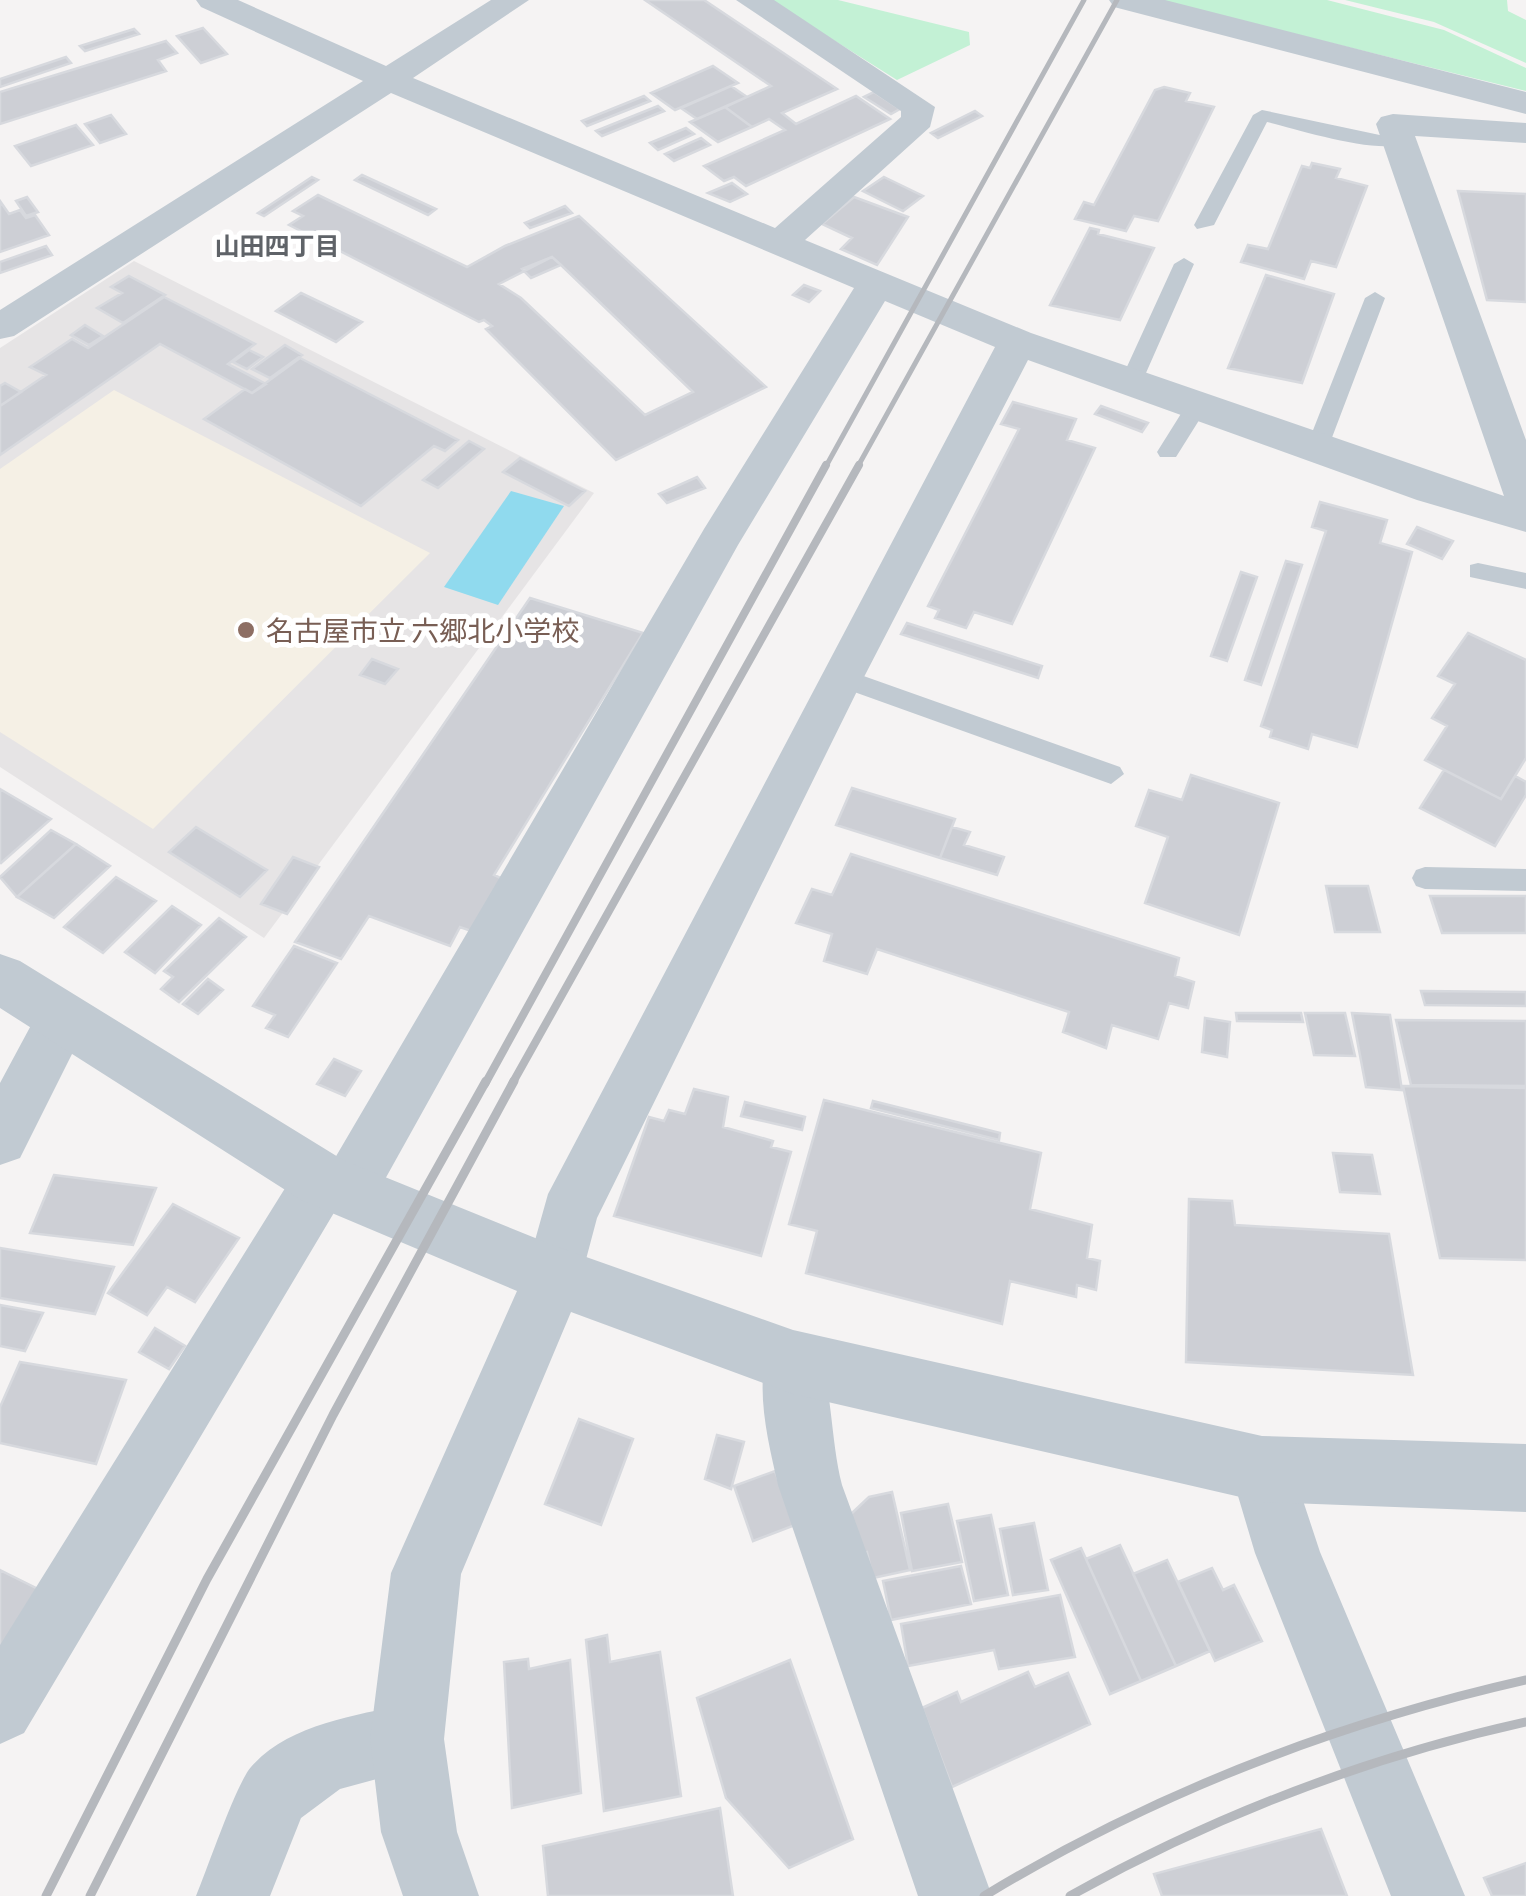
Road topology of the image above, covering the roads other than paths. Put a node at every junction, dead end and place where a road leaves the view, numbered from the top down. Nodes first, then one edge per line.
1 (212, 0) edge
2 (513, 0) edge
3 (752, 0) edge
4 (1126, 0) edge
5 (389, 80) junction
6 (1526, 103) edge
7 (1526, 133) edge
8 (1399, 141) junction
9 (1204, 224) dead end
10 (782, 241) junction
11 (1184, 264) dead end
12 (876, 284) junction
13 (1375, 298) dead end
14 (0, 327) edge
15 (1017, 342) junction
16 (1131, 382) junction
17 (1197, 406) junction
18 (1317, 448) junction
19 (1168, 452) dead end
20 (1526, 498) edge
21 (1526, 517) edge
22 (1478, 571) dead end
23 (1526, 581) edge
24 (841, 677) junction
25 (1111, 774) dead end
26 (1424, 878) dead end
27 (1526, 880) edge
28 (0, 978) edge
29 (62, 1020) junction
30 (0, 1139) edge
31 (335, 1184) junction
32 (555, 1276) junction
33 (793, 1362) junction
34 (1262, 1468) junction
35 (1526, 1478) edge
36 (0, 1709) edge
37 (407, 1739) junction
38 (233, 1896) edge
39 (441, 1896) edge
40 (955, 1896) edge
41 (1428, 1896) edge

1 - 5 street
2 - 5 street
3 - 10 street
4 - 6 street
5 - 10 street
5 - 14 street
7 - 8 street
8 - 9 lane
8 - 20 street
10 - 12 street
11 - 16 lane
12 - 15 street
12 - 31 street
13 - 18 lane
15 - 16 street
15 - 24 street
16 - 17 street
17 - 18 street
17 - 19 lane
18 - 21 street
22 - 23 lane
24 - 25 lane
24 - 32 street
26 - 27 lane
28 - 29 street
29 - 30 street
29 - 31 street
31 - 32 street
31 - 36 street
32 - 33 street
32 - 37 street
33 - 34 street
33 - 40 street
34 - 35 street
34 - 41 street
37 - 38 street
37 - 39 street

